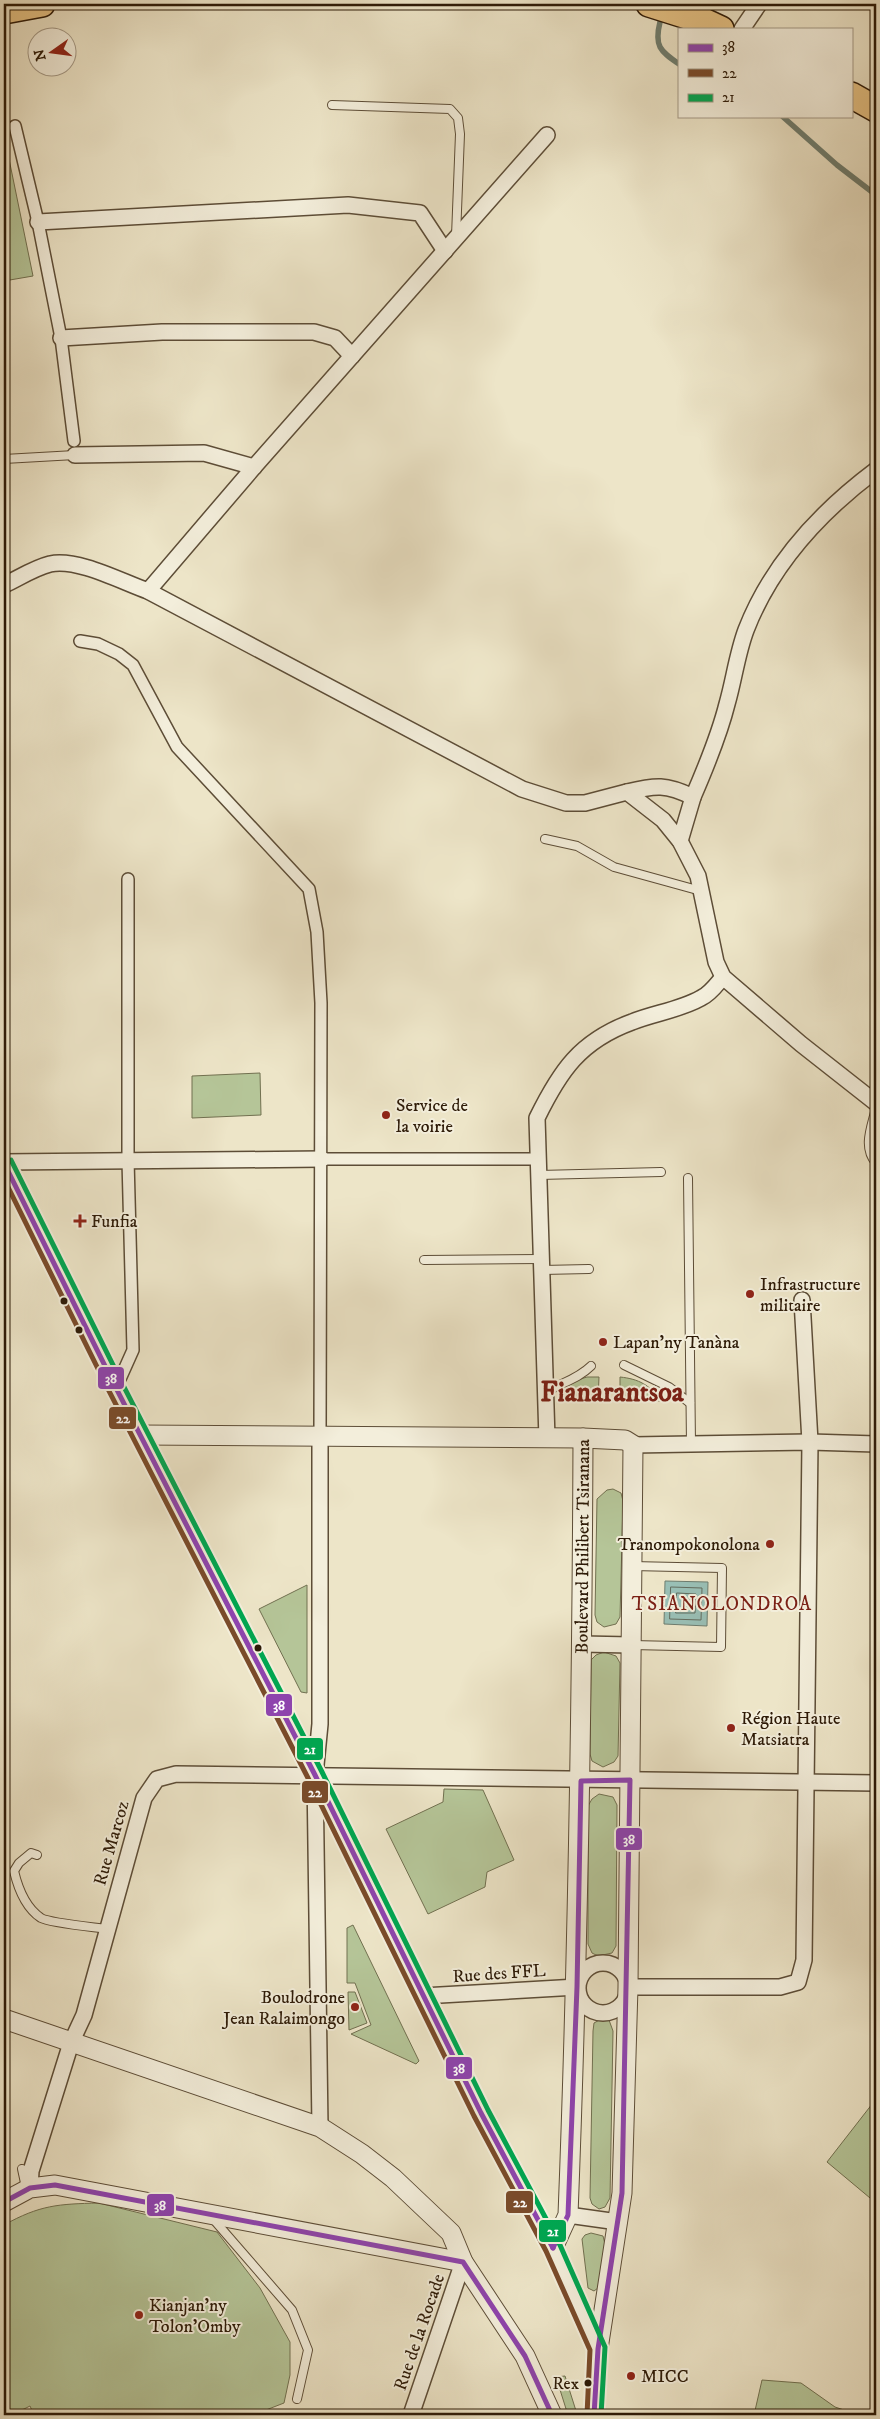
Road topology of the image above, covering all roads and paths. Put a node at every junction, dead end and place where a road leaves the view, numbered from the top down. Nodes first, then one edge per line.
1 (42, 4) edge
2 (649, 4) edge
3 (759, 4) edge
4 (4, 11) edge
5 (718, 28) edge
6 (743, 28) edge
7 (332, 105) dead end
8 (15, 126) dead end
9 (547, 135) dead end
10 (38, 222) junction
11 (456, 238) junction
12 (445, 251) junction
13 (61, 338) junction
14 (352, 356) junction
15 (75, 448) junction
16 (4, 460) edge
17 (254, 467) junction
18 (876, 470) edge
19 (4, 585) edge
20 (148, 591) junction
21 (80, 641) dead end
22 (627, 792) junction
23 (694, 797) junction
24 (545, 839) dead end
25 (680, 840) junction
26 (128, 878) dead end
27 (701, 891) junction
28 (724, 977) junction
29 (876, 1103) edge
30 (876, 1108) edge
31 (322, 1159) junction
32 (538, 1159) junction
33 (128, 1160) junction
34 (4, 1163) edge
35 (876, 1163) edge
36 (661, 1172) dead end
37 (539, 1175) junction
38 (688, 1178) dead end
39 (8, 1183) edge
40 (424, 1260) dead end
41 (542, 1264) junction
42 (589, 1269) dead end
43 (802, 1300) dead end
44 (624, 1365) dead end
45 (591, 1366) dead end
46 (116, 1388) junction
47 (545, 1392) junction
48 (690, 1403) junction
49 (140, 1435) junction
50 (320, 1436) junction
51 (583, 1438) junction
52 (547, 1439) junction
53 (810, 1442) junction
54 (691, 1444) junction
55 (876, 1444) edge
56 (633, 1445) junction
57 (632, 1566) junction
58 (582, 1644) junction
59 (631, 1646) junction
60 (315, 1775) junction
61 (581, 1780) junction
62 (630, 1780) junction
63 (806, 1783) junction
64 (876, 1783) edge
65 (37, 1854) dead end
66 (106, 1929) junction
67 (577, 1986) junction
68 (628, 1987) junction
69 (423, 1996) junction
70 (4, 2019) edge
71 (71, 2043) junction
72 (320, 2128) junction
73 (22, 2169) dead end
74 (29, 2189) junction
75 (4, 2202) edge
76 (208, 2214) junction
77 (568, 2215) junction
78 (618, 2222) junction
79 (553, 2248) junction
80 (464, 2262) junction
81 (598, 2349) junction
82 (297, 2399) dead end
83 (410, 2415) edge
84 (552, 2415) edge
85 (594, 2415) edge

1 - 4 main road
2 - 5 main road
3 - 6 street
7 - 11 lane
8 - 10 street
9 - 11 street
10 - 12 street
10 - 13 street
11 - 12 street
12 - 14 street
13 - 14 street
13 - 15 street
14 - 17 street
15 - 16 lane
15 - 17 street
17 - 20 street
18 - 23 street
19 - 20 street
20 - 22 street
21 - 31 street
22 - 23 street
22 - 25 street
23 - 25 street
24 - 27 lane
25 - 27 street
26 - 33 street
27 - 28 street
28 - 29 street
28 - 32 street
30 - 35 lane
31 - 32 street
31 - 33 street
31 - 50 street
32 - 37 street
33 - 34 street
33 - 46 street
34 - 39 street
36 - 37 lane
37 - 41 street
38 - 48 lane
39 - 46 street
40 - 41 lane
41 - 42 lane
41 - 47 street
43 - 53 street
44 - 48 lane
45 - 47 lane
46 - 49 street
47 - 52 street
48 - 54 lane
49 - 50 street
49 - 60 street
50 - 52 street
50 - 60 street
51 - 52 street
51 - 56 street, Boulevard Philibert Tsiranana
51 - 58 street, Boulevard Philibert Tsiranana
53 - 54 street
53 - 55 street
53 - 63 street
54 - 56 street
56 - 57 street
57 - 59 street
57 - 59 lane
58 - 59 street
58 - 61 street, Boulevard Philibert Tsiranana
59 - 62 street
60 - 61 street, Rue Marcoz
60 - 66 street, Rue Marcoz
60 - 69 street
60 - 72 street
61 - 62 street, Rue Marcoz
61 - 67 street, Boulevard Philibert Tsiranana
62 - 63 street, Rue Marcoz
62 - 68 street
63 - 64 street, Rue Marcoz
63 - 68 street
65 - 66 lane
66 - 71 street, Rue Marcoz
67 - 68 street
67 - 68 street
67 - 69 street, Rue des FFL
67 - 77 street, Boulevard Philibert Tsiranana
68 - 78 street
69 - 79 street
70 - 71 street
71 - 72 street
71 - 74 street, Rue Marcoz
72 - 80 street
73 - 74 lane
74 - 75 street
74 - 76 street
76 - 80 street
76 - 82 lane
77 - 78 street
77 - 79 street, Boulevard Philibert Tsiranana
78 - 81 street
79 - 81 street
80 - 83 street, Rue de la Rocade
80 - 84 street
81 - 85 street

